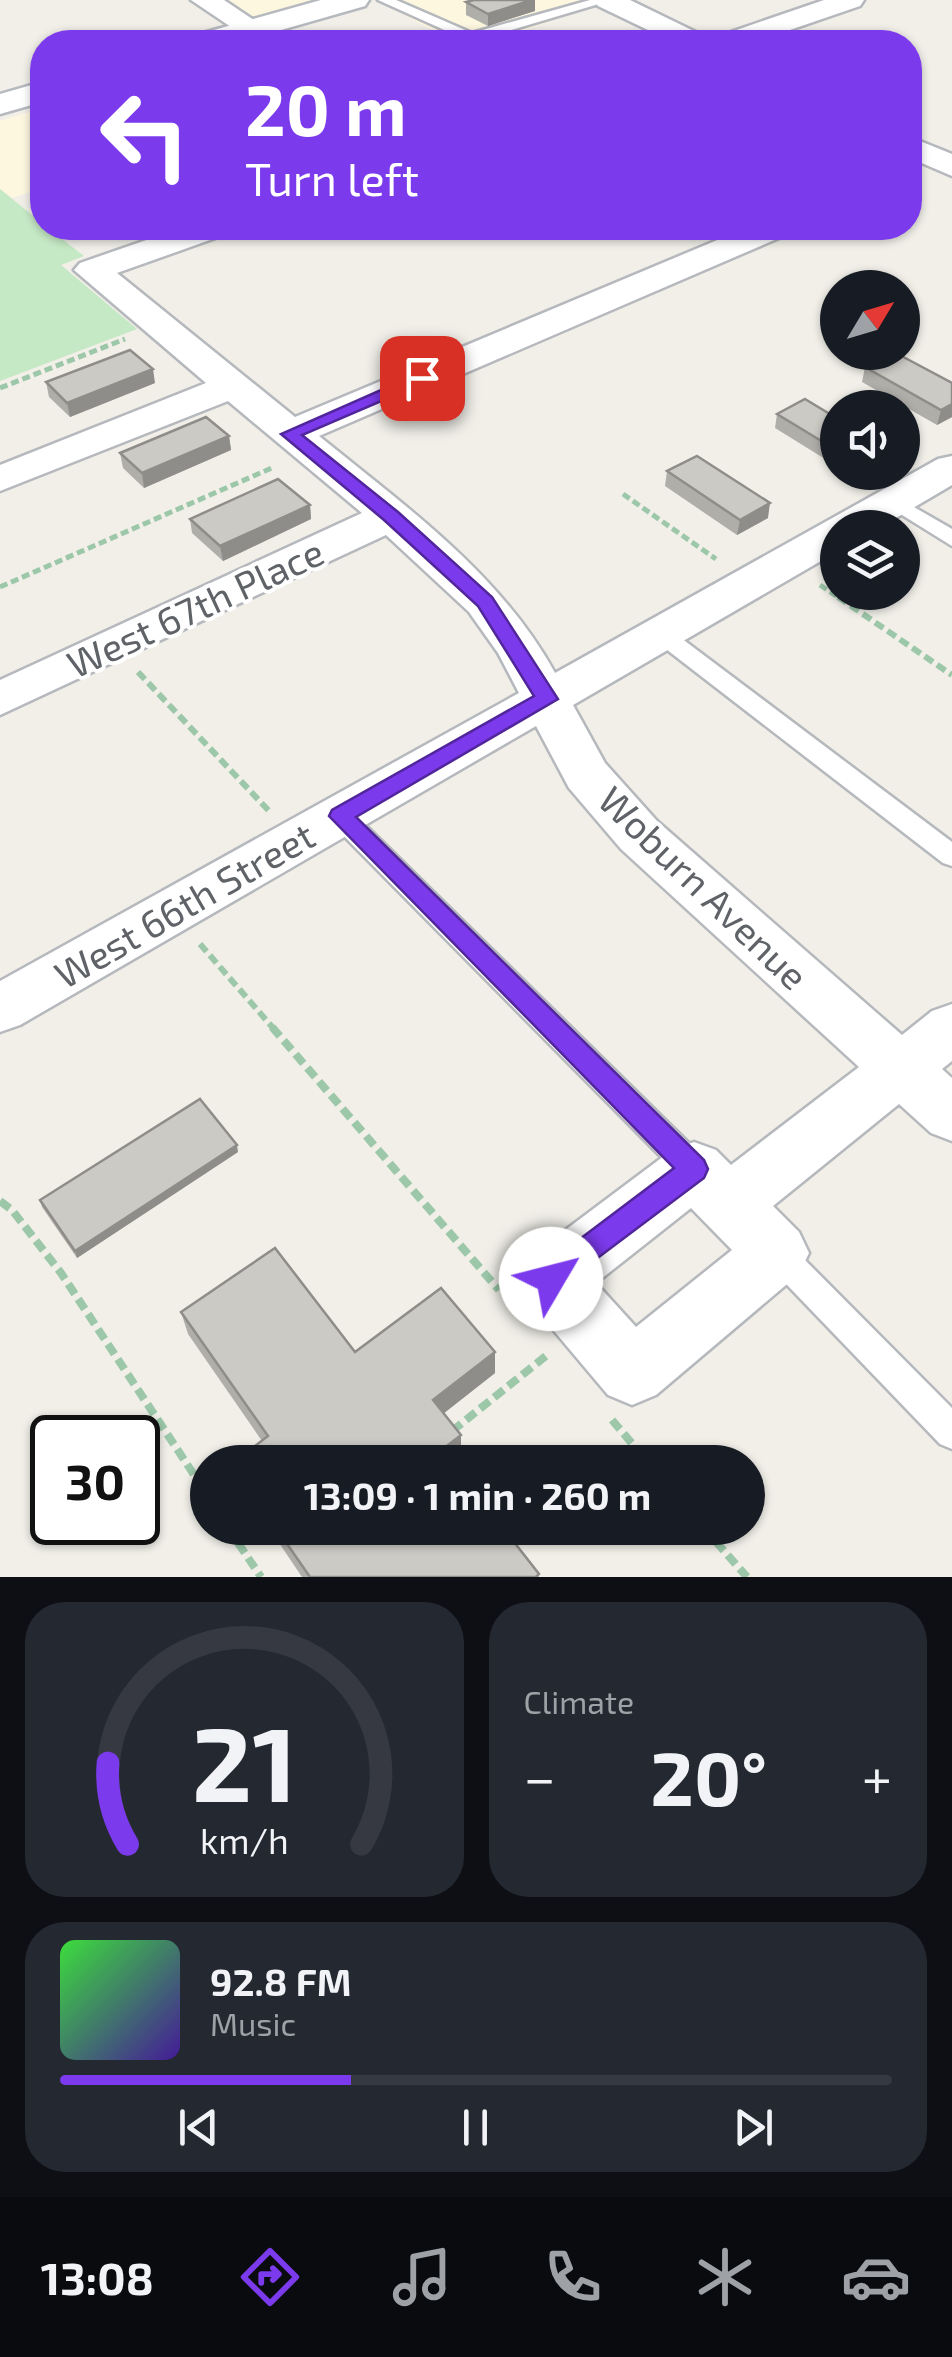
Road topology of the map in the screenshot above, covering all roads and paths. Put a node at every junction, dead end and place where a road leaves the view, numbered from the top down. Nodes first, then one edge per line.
1 (354, 0) edge
2 (385, 0) edge
3 (606, 0) edge
4 (850, 0) edge
5 (212, 1) edge
6 (253, 28) junction
7 (246, 30) edge
8 (453, 30) edge
9 (499, 30) edge
10 (669, 30) edge
11 (764, 30) edge
12 (30, 95) edge
13 (0, 104) edge
14 (178, 240) edge
15 (747, 240) edge
16 (133, 336) dead end
17 (232, 386) junction
18 (0, 388) edge
19 (287, 448) junction
20 (952, 468) edge
21 (0, 479) edge
22 (623, 494) dead end
23 (893, 501) junction
24 (878, 510) edge
25 (391, 516) junction
26 (952, 539) edge
27 (820, 543) edge
28 (724, 564) dead end
29 (811, 578) dead end
30 (0, 587) edge
31 (661, 634) junction
32 (113, 646) junction
33 (952, 675) edge
34 (0, 698) edge
35 (547, 699) junction
36 (272, 814) dead end
37 (340, 816) junction
38 (952, 856) edge
39 (193, 935) dead end
40 (0, 1009) edge
41 (952, 1028) edge
42 (901, 1069) junction
43 (952, 1115) edge
44 (712, 1187) junction
45 (0, 1201) edge
46 (777, 1253) junction
47 (508, 1300) dead end
48 (541, 1338) dead end
49 (552, 1351) junction
50 (564, 1364) dead end
51 (609, 1417) dead end
52 (952, 1432) edge
53 (446, 1436) edge
54 (633, 1445) edge
55 (190, 1469) edge
56 (239, 1545) edge
57 (719, 1545) edge
58 (261, 1577) edge
59 (747, 1577) edge

1 - 6 main road
2 - 8 lane
3 - 9 lane
3 - 10 street
4 - 11 street
5 - 6 street
6 - 7 main road
12 - 13 main road
14 - 17 street, Woburn Avenue
15 - 19 street
16 - 18 path
17 - 19 street, Woburn Avenue
17 - 21 street
19 - 25 street, Woburn Avenue
19 - 30 path
20 - 23 street
22 - 28 path
23 - 24 street
23 - 26 lane
25 - 32 street, West 67th Place
25 - 35 street, Woburn Avenue
27 - 31 street, West 66th Street
29 - 33 path
31 - 35 street, West 66th Street
31 - 38 lane
32 - 34 street, West 67th Place
32 - 36 path
35 - 37 street, West 66th Street
35 - 42 street, Woburn Avenue
37 - 40 street, West 66th Street
37 - 44 lane
39 - 47 path
41 - 42 street
42 - 43 street, Woburn Avenue
42 - 44 street
44 - 46 street
44 - 46 street
45 - 55 path
46 - 52 lane
48 - 49 path
49 - 50 path
49 - 53 path
51 - 54 path
56 - 58 path
57 - 59 path

